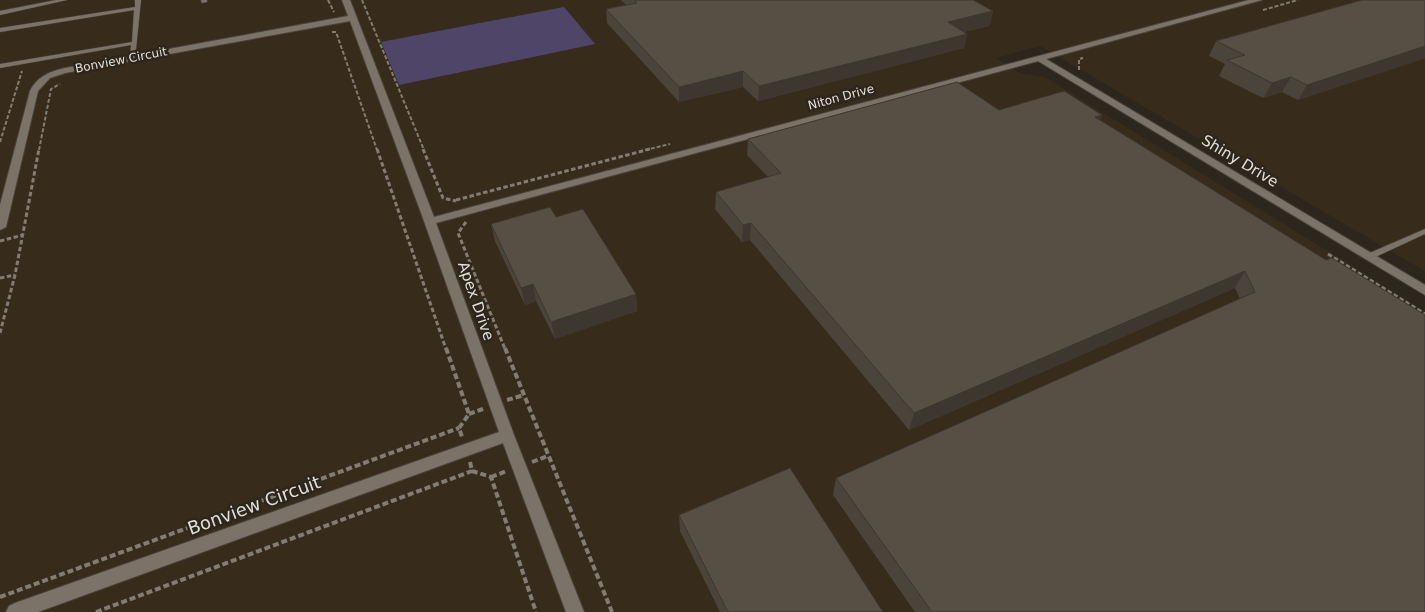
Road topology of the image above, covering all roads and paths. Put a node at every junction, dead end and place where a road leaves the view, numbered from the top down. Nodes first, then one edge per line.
1 (64, 0) edge
2 (138, 0) edge
3 (328, 0) edge
4 (346, 0) edge
5 (362, 0) edge
6 (1258, 0) edge
7 (137, 8) junction
8 (0, 13) edge
9 (353, 18) junction
10 (324, 23) junction
11 (0, 30) edge
12 (134, 43) junction
13 (133, 58) junction
14 (1038, 58) junction
15 (0, 66) edge
16 (66, 81) dead end
17 (461, 212) junction
18 (430, 221) junction
19 (0, 226) edge
20 (1425, 231) edge
21 (23, 235) junction
22 (0, 241) edge
23 (1328, 254) dead end
24 (1368, 256) junction
25 (15, 275) junction
26 (0, 278) edge
27 (1425, 291) edge
28 (1425, 314) edge
29 (0, 332) edge
30 (459, 428) junction
31 (507, 435) junction
32 (466, 450) junction
33 (472, 471) junction
34 (0, 598) edge
35 (16, 612) edge
36 (96, 612) edge
37 (536, 612) edge
38 (575, 612) edge
39 (612, 612) edge

1 - 8 lane
2 - 7 lane
3 - 10 path
4 - 9 street, Apex Drive
5 - 17 path
6 - 14 street, Niton Drive
7 - 11 lane
7 - 12 lane
9 - 10 street, Bonview Circuit
9 - 18 street, Apex Drive
10 - 13 street, Bonview Circuit
10 - 30 path
12 - 13 lane
12 - 15 lane
13 - 19 street, Bonview Circuit
14 - 17 street, Niton Drive
14 - 24 street, Shiny Drive
16 - 21 path
17 - 18 street, Niton Drive
17 - 39 path
18 - 31 street, Apex Drive
20 - 24 lane
21 - 22 path
21 - 25 path
23 - 28 path
24 - 27 street, Shiny Drive
25 - 26 path
25 - 29 path
30 - 32 path
30 - 34 path
31 - 32 street, Bonview Circuit
31 - 38 street, Apex Drive
32 - 33 path
32 - 35 street, Bonview Circuit
33 - 36 path
33 - 37 path

